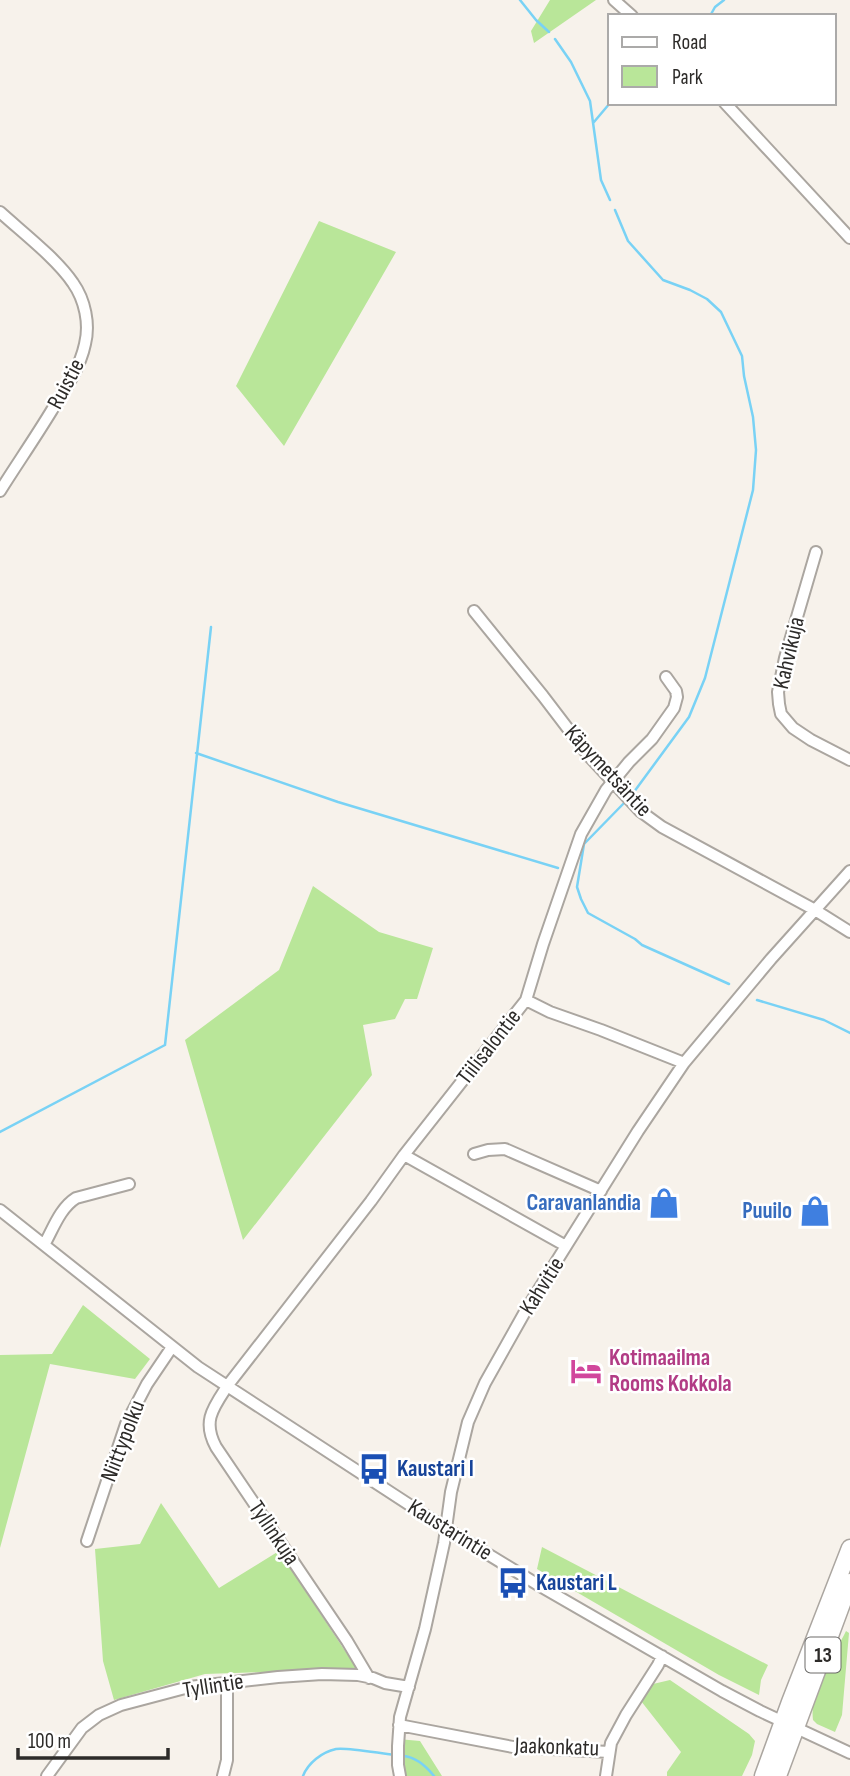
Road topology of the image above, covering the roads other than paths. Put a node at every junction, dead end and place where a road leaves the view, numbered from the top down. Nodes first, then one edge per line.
1 (614, 0) edge
2 (630, 14) edge
3 (727, 105) edge
4 (0, 212) edge
5 (850, 238) edge
6 (0, 491) edge
7 (816, 552) dead end
8 (474, 611) dead end
9 (666, 677) dead end
10 (850, 761) edge
11 (612, 782) junction
12 (850, 871) edge
13 (815, 909) junction
14 (850, 932) edge
15 (526, 1000) junction
16 (684, 1063) junction
17 (474, 1154) dead end
18 (404, 1155) junction
19 (129, 1184) dead end
20 (601, 1191) junction
21 (0, 1210) edge
22 (44, 1245) junction
23 (566, 1246) junction
24 (172, 1347) junction
25 (228, 1385) junction
26 (445, 1528) junction
27 (87, 1541) dead end
28 (850, 1548) edge
29 (850, 1582) edge
30 (662, 1656) junction
31 (369, 1678) junction
32 (227, 1683) junction
33 (409, 1687) junction
34 (399, 1725) junction
35 (789, 1725) junction
36 (609, 1752) junction
37 (850, 1753) edge
38 (399, 1771) edge
39 (47, 1776) edge
40 (223, 1776) edge
41 (606, 1776) edge
42 (763, 1776) edge
43 (778, 1776) edge

1 - 2 street
3 - 5 street
4 - 6 street, Ruistie
7 - 10 street, Kahvikuja
8 - 11 street, Käpymetsäntie
9 - 11 street, Tiilisalontie
11 - 13 street, Käpymetsäntie
11 - 15 street, Tiilisalontie
12 - 13 street, Kahvitie
13 - 14 street, Käpymetsäntie
13 - 16 street, Kahvitie
15 - 16 street
15 - 18 street, Tiilisalontie
16 - 20 street, Kahvitie
17 - 20 street
18 - 23 street
18 - 25 street, Tiilisalontie
19 - 22 street
20 - 23 street, Kahvitie
21 - 22 street, Kaustarintie
22 - 24 street, Kaustarintie
23 - 26 street, Kahvitie
24 - 25 street, Kaustarintie
24 - 27 street, Niittypolku
25 - 26 street, Kaustarintie
25 - 31 street, Tyllinkuja
26 - 30 street, Kaustarintie
26 - 33 street, Kahvitie
28 - 35 highway, 13
29 - 35 highway, 13
30 - 35 street, Kaustarintie
30 - 36 street, Jaakonkatu
31 - 32 street, Tyllintie
31 - 33 street, Tyllintie
32 - 39 street, Tyllintie
32 - 40 street
33 - 34 street, Kahvitie
34 - 36 street, Jaakonkatu
34 - 38 street, Kahvitie
35 - 37 street, Kaustarintie
35 - 42 highway, 13
35 - 43 highway, 13
36 - 41 street

